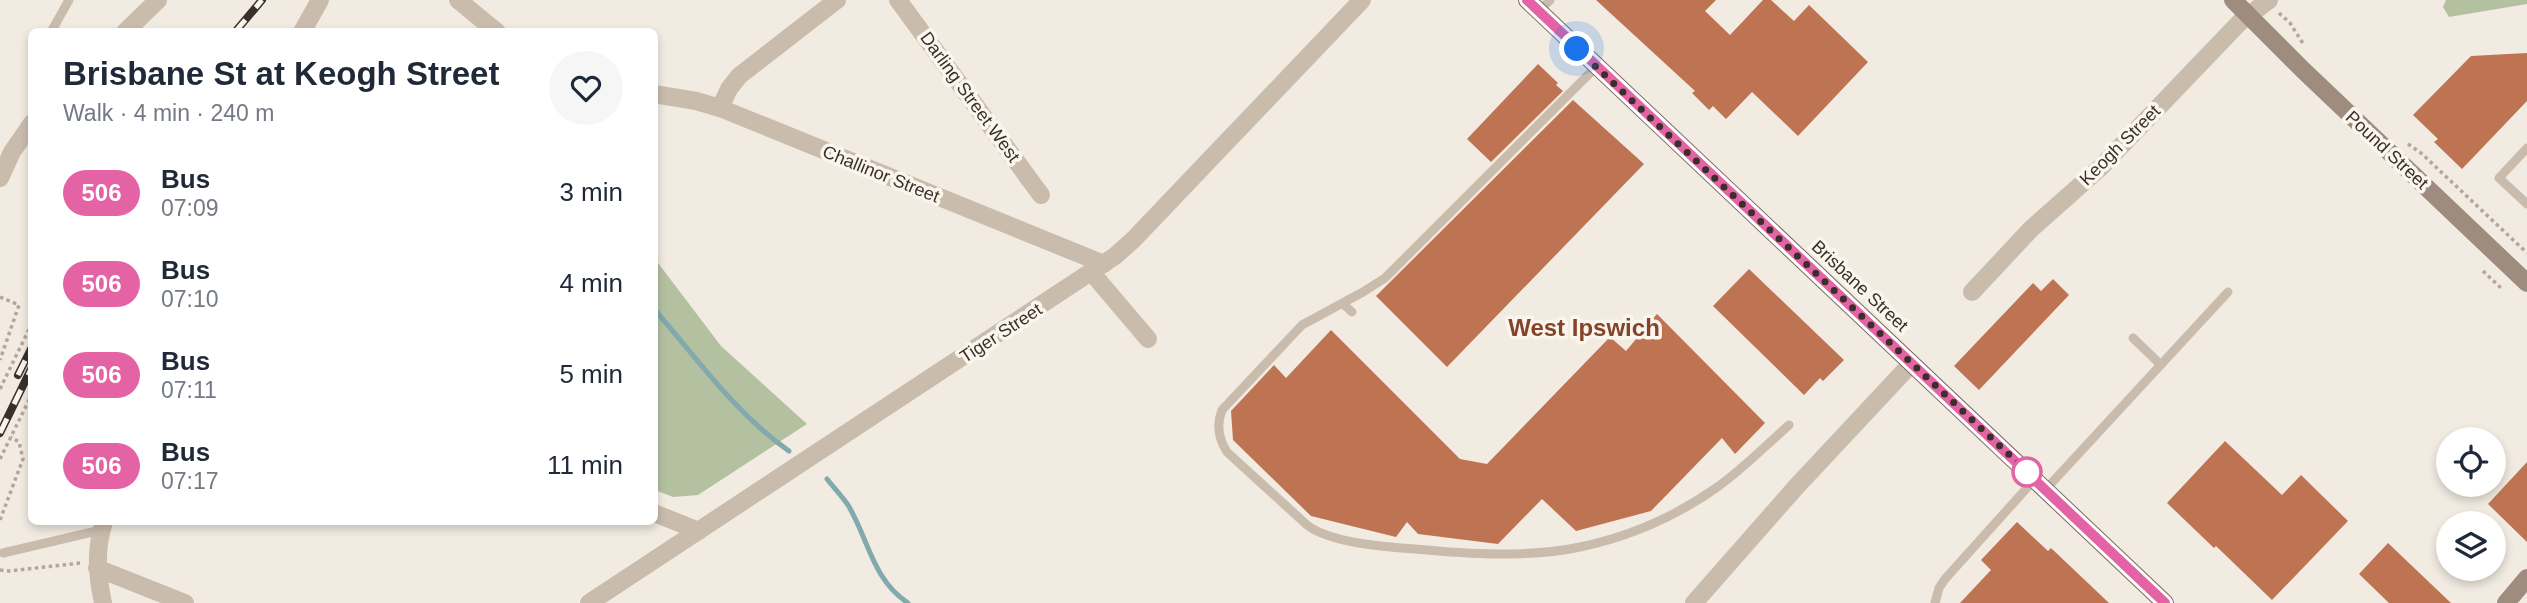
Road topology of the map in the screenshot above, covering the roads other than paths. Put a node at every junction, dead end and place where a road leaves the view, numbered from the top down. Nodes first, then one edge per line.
1 (69, 0) edge
2 (158, 0) edge
3 (320, 0) edge
4 (458, 0) edge
5 (837, 0) edge
6 (898, 0) edge
7 (1362, 0) edge
8 (2233, 0) edge
9 (2268, 1) edge
10 (1539, 4) edge
11 (2249, 16) junction
12 (53, 28) edge
13 (129, 28) edge
14 (304, 28) edge
15 (492, 28) edge
16 (1596, 67) junction
17 (658, 95) edge
18 (720, 108) junction
19 (28, 129) edge
20 (2527, 148) edge
21 (0, 178) edge
22 (1041, 195) dead end
23 (2527, 204) edge
24 (1098, 269) junction
25 (2527, 283) edge
26 (1972, 292) dead end
27 (2228, 292) dead end
28 (1342, 303) junction
29 (1352, 312) dead end
30 (2133, 338) dead end
31 (1148, 340) dead end
32 (1911, 364) junction
33 (2161, 365) junction
34 (1789, 425) dead end
35 (2040, 484) junction
36 (658, 515) edge
37 (103, 526) edge
38 (699, 531) junction
39 (3, 553) dead end
40 (97, 565) junction
41 (2527, 578) edge
42 (2507, 601) edge
43 (103, 603) edge
44 (185, 603) edge
45 (589, 603) edge
46 (1694, 603) edge
47 (1935, 603) edge
48 (2165, 603) edge

1 - 12 lane
2 - 13 street
3 - 14 street
4 - 15 street
5 - 18 street
6 - 22 street, Darling Street West
7 - 24 street, Tiger Street
8 - 11 street, Pound Street
9 - 11 street, Keogh Street
10 - 16 main road, Brisbane Street
11 - 25 street, Pound Street
11 - 26 street, Keogh Street
16 - 28 lane
16 - 32 main road, Brisbane Street
17 - 18 street, Challinor Street
18 - 24 street, Challinor Street
19 - 21 street
20 - 23 lane
24 - 31 street
24 - 38 street, Tiger Street
27 - 33 lane
28 - 29 lane
28 - 34 lane
30 - 33 lane
32 - 35 main road, Brisbane Street
32 - 46 street
33 - 35 lane
35 - 47 lane
35 - 48 main road, Brisbane Street
36 - 38 street
37 - 39 lane
37 - 40 street
38 - 45 street, Tiger Street
40 - 43 street
40 - 44 street
41 - 42 street

